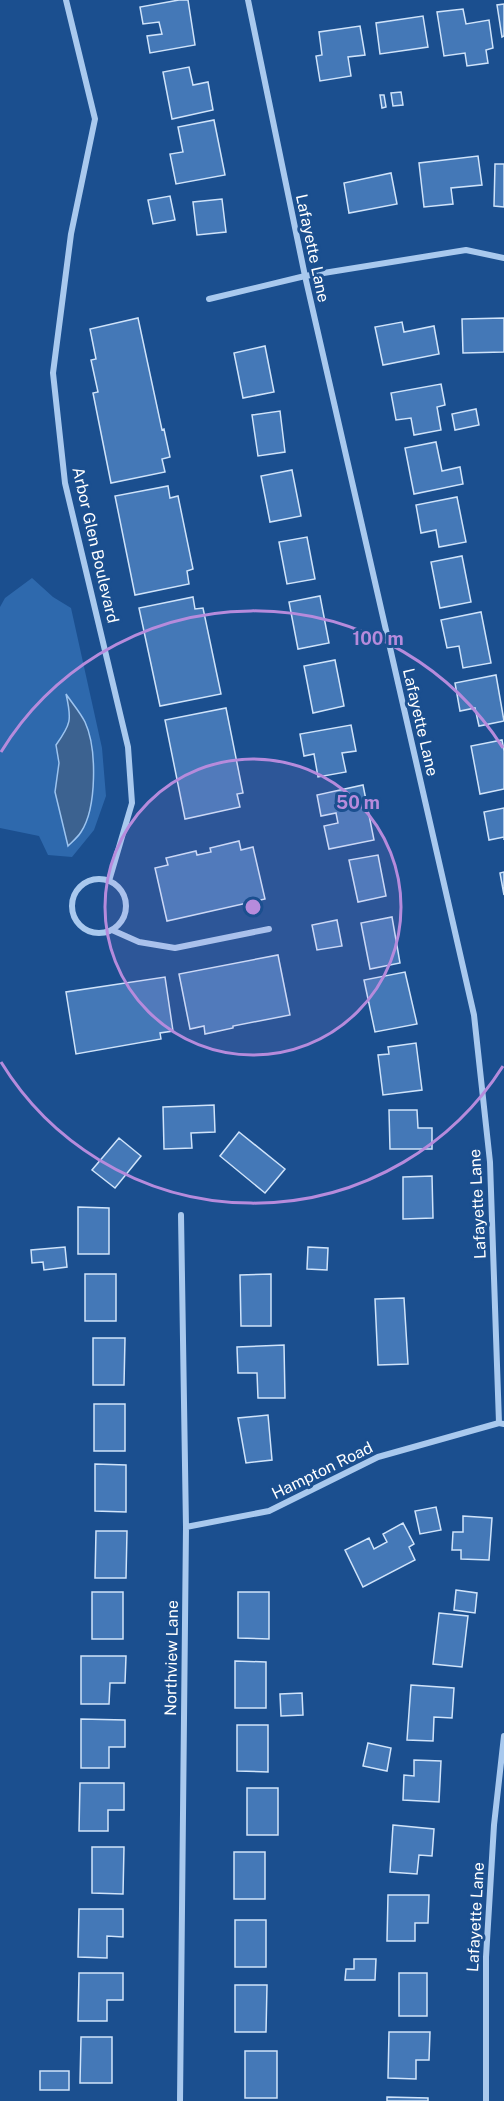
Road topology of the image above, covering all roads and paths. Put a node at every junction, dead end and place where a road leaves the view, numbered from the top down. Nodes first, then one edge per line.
1 (66, 0) edge
2 (248, 0) edge
3 (504, 258) edge
4 (305, 276) junction
5 (209, 299) dead end
6 (109, 881) junction
7 (269, 929) dead end
8 (112, 930) junction
9 (181, 1215) dead end
10 (501, 1424) edge
11 (186, 1527) junction
12 (504, 1736) edge
13 (180, 2101) edge
14 (486, 2101) edge

1 - 6 street, Arbor Glen Boulevard
2 - 4 street, Lafayette Lane
3 - 4 street
4 - 5 street
4 - 10 street, Lafayette Lane
6 - 8 street
6 - 8 street
7 - 8 street
9 - 11 street, Northview Lane
10 - 11 street, Hampton Road
11 - 13 street, Northview Lane
12 - 14 street, Lafayette Lane

